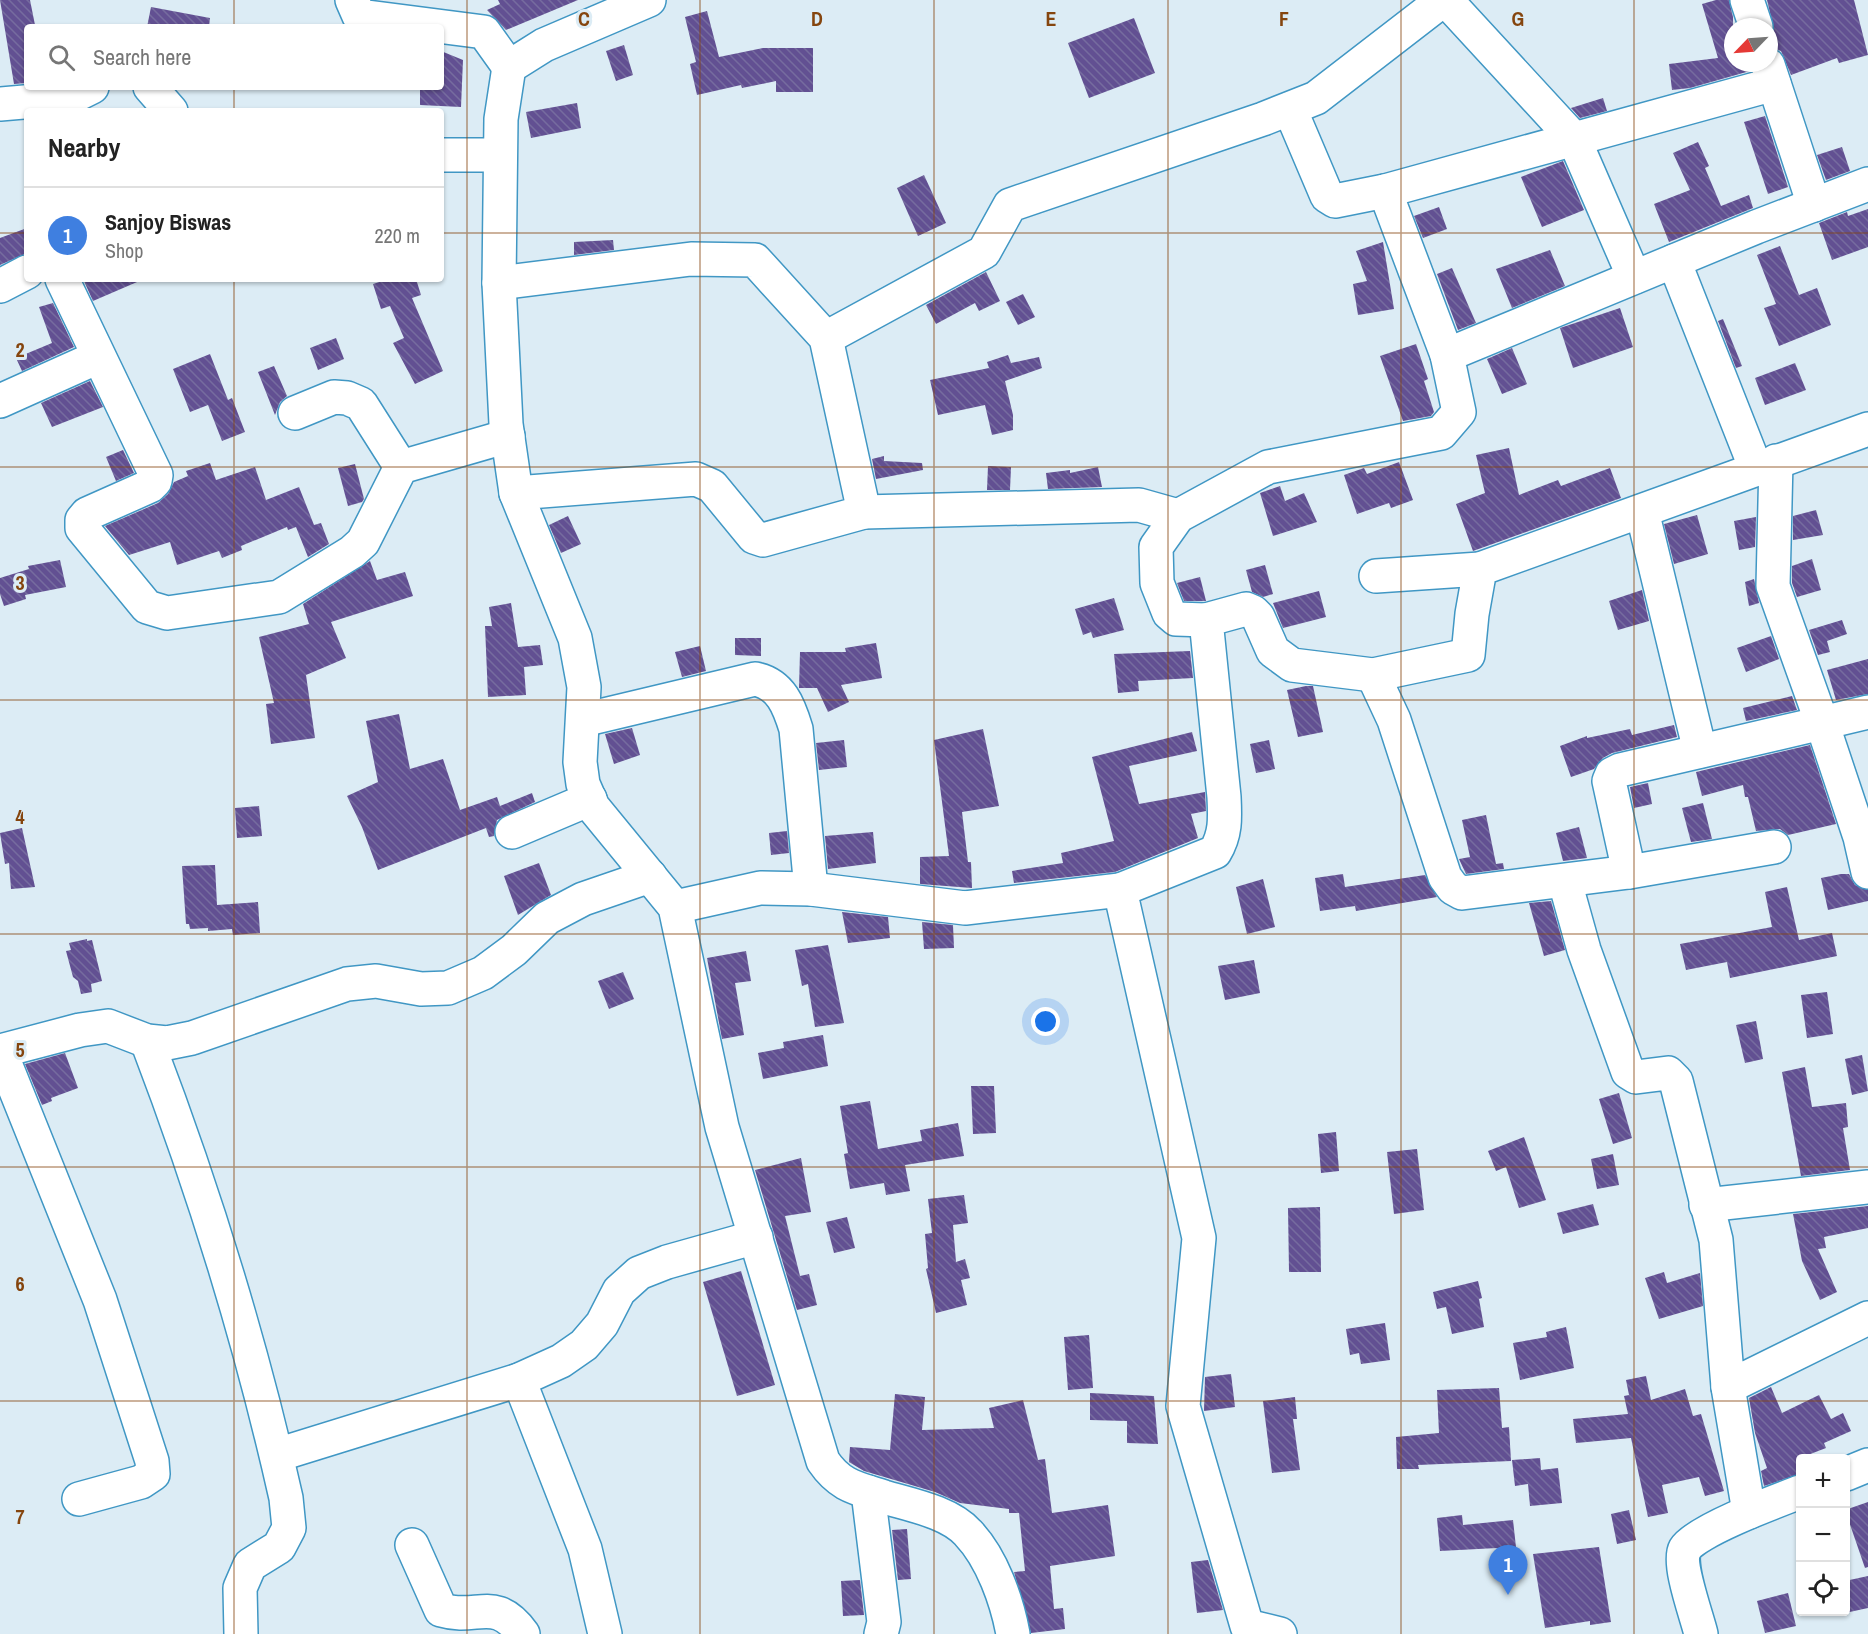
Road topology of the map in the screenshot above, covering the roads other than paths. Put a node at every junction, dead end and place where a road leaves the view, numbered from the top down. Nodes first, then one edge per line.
1 (352, 0) edge
2 (649, 0) edge
3 (1444, 0) edge
4 (1747, 0) edge
5 (1753, 18) edge
6 (421, 24) edge
7 (444, 27) edge
8 (509, 67) junction
9 (1771, 74) edge
10 (86, 90) edge
11 (153, 90) edge
12 (0, 104) edge
13 (168, 108) edge
14 (1290, 109) junction
15 (1574, 139) junction
16 (444, 155) edge
17 (500, 155) junction
18 (1868, 184) edge
19 (1385, 191) junction
20 (1814, 205) junction
21 (1674, 261) junction
22 (24, 274) edge
23 (1634, 277) junction
24 (63, 282) edge
25 (499, 283) junction
26 (0, 286) edge
27 (826, 338) junction
28 (1447, 355) junction
29 (98, 357) junction
30 (0, 401) edge
31 (295, 413) dead end
32 (1868, 429) edge
33 (508, 436) junction
34 (1766, 465) junction
35 (401, 467) junction
36 (516, 494) junction
37 (1642, 511) junction
38 (864, 512) junction
39 (1178, 516) junction
40 (1480, 569) junction
41 (1376, 576) dead end
42 (1206, 620) junction
43 (1373, 675) junction
44 (1868, 712) edge
45 (583, 720) junction
46 (1822, 723) junction
47 (1700, 751) junction
48 (590, 799) junction
49 (512, 832) dead end
50 (1774, 847) dead end
51 (1629, 872) junction
52 (1868, 872) edge
53 (650, 876) junction
54 (1565, 882) junction
55 (811, 889) junction
56 (1120, 890) junction
57 (675, 908) junction
58 (147, 1041) junction
59 (0, 1051) edge
60 (1868, 1187) edge
61 (1706, 1205) junction
62 (756, 1237) junction
63 (1868, 1318) edge
64 (519, 1380) junction
65 (1728, 1387) junction
66 (277, 1455) junction
67 (1868, 1465) edge
68 (1850, 1472) edge
69 (868, 1492) junction
70 (1796, 1494) edge
71 (80, 1499) dead end
72 (1749, 1512) junction
73 (412, 1545) dead end
74 (241, 1634) edge
75 (523, 1634) edge
76 (605, 1634) edge
77 (881, 1634) edge
78 (1013, 1634) edge
79 (1280, 1634) edge
80 (1701, 1634) edge

1 - 6 street
2 - 8 street
3 - 14 street
3 - 15 street
4 - 5 street
7 - 8 street
8 - 17 street
9 - 15 street
9 - 20 street
10 - 12 street
11 - 13 street
14 - 19 street
14 - 27 street
15 - 19 street
15 - 23 street
16 - 17 street
17 - 25 street
18 - 20 street
19 - 28 street
20 - 21 street
21 - 23 street
21 - 34 street
22 - 26 street
23 - 28 street
24 - 29 street
25 - 27 street
25 - 33 street
27 - 38 street
28 - 39 street
29 - 30 street
29 - 35 street
31 - 35 street
32 - 34 street
33 - 35 street
33 - 36 street
34 - 37 street
34 - 46 street
36 - 38 street
36 - 45 street
37 - 40 street
37 - 47 street
38 - 39 street
39 - 42 street
40 - 41 street
40 - 43 street
42 - 43 street
42 - 56 street
43 - 54 street
44 - 46 street
45 - 48 street
45 - 55 street
46 - 47 street
46 - 52 street
47 - 51 street
48 - 49 street
48 - 53 street
50 - 51 street
51 - 54 street
53 - 57 street
53 - 58 street
54 - 61 street
55 - 56 street
55 - 57 street
56 - 79 street
57 - 62 street
58 - 59 street
58 - 66 street
59 - 71 street
60 - 61 street
61 - 65 street
62 - 64 street
62 - 69 street
63 - 65 street
64 - 66 street
64 - 76 street
65 - 72 street
66 - 74 street
67 - 68 street
69 - 77 street
69 - 78 street
70 - 72 street
72 - 80 street
73 - 75 street

